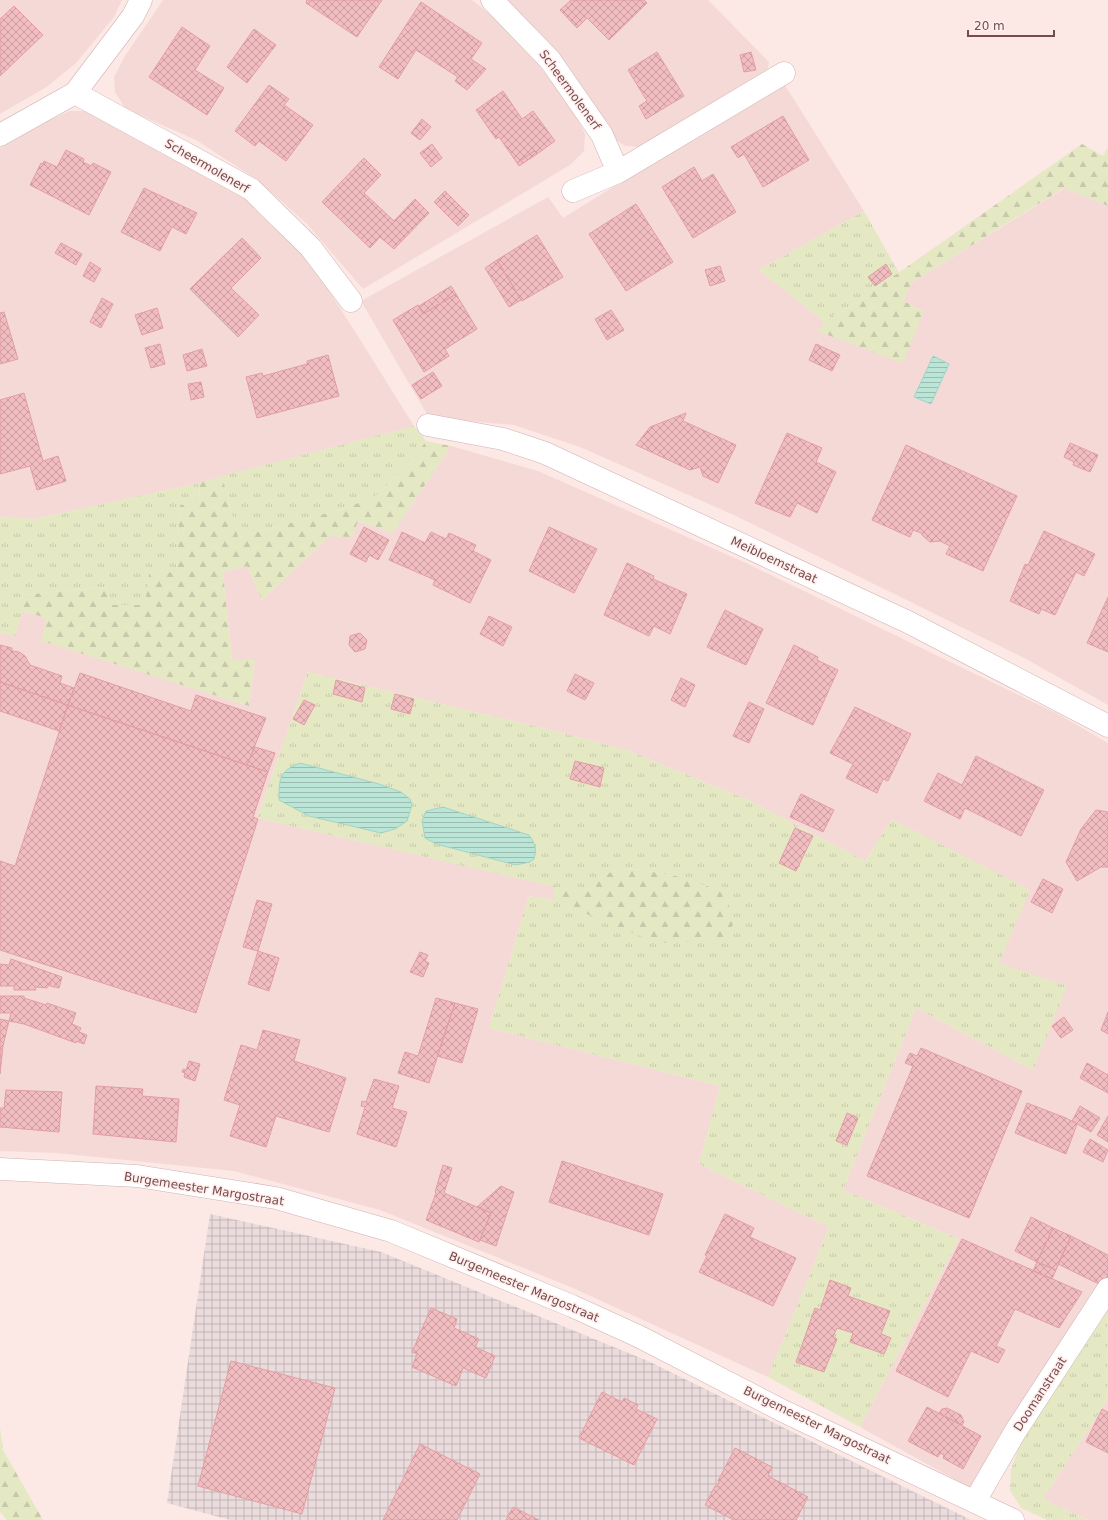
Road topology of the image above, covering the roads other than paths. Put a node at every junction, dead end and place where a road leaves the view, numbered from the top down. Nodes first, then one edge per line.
1 (141, 0) edge
2 (492, 0) edge
3 (784, 73) dead end
4 (75, 93) junction
5 (0, 135) edge
6 (618, 172) junction
7 (573, 191) dead end
8 (351, 300) dead end
9 (428, 425) dead end
10 (1108, 726) edge
11 (0, 1169) edge
12 (1108, 1289) edge
13 (975, 1501) junction
14 (1013, 1520) edge

1 - 4 street
2 - 6 street, Scheermolenerf
3 - 6 street
4 - 5 street
4 - 8 street, Scheermolenerf
6 - 7 street
9 - 10 street, Meibloemstraat
11 - 13 street, Burgemeester Margostraat
12 - 13 street, Doomanstraat
13 - 14 street, Burgemeester Margostraat

